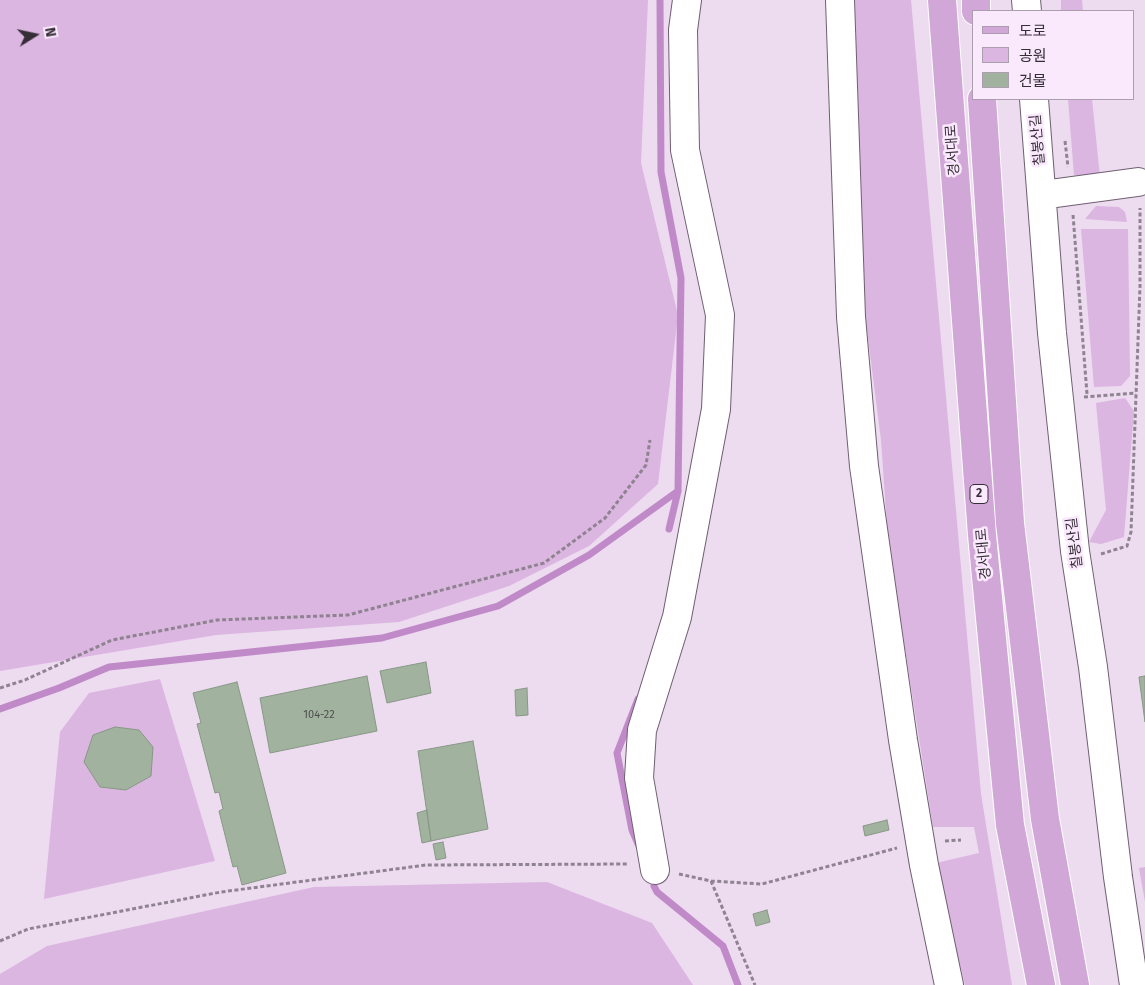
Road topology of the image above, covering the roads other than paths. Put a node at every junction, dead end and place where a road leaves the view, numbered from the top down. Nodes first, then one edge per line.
1 (687, 0) edge
2 (840, 0) edge
3 (942, 0) edge
4 (982, 100) edge
5 (1034, 100) edge
6 (1134, 182) road end
7 (1042, 195) junction
8 (655, 870) dead end
9 (949, 985) edge
10 (1041, 985) edge
11 (1075, 985) edge
12 (1134, 985) edge

1 - 8 street
2 - 9 street
3 - 10 main road, 경서대로 / 2
4 - 11 main road, 2
5 - 7 street, 칠봉산길
6 - 7 street
7 - 12 street, 칠봉산길

